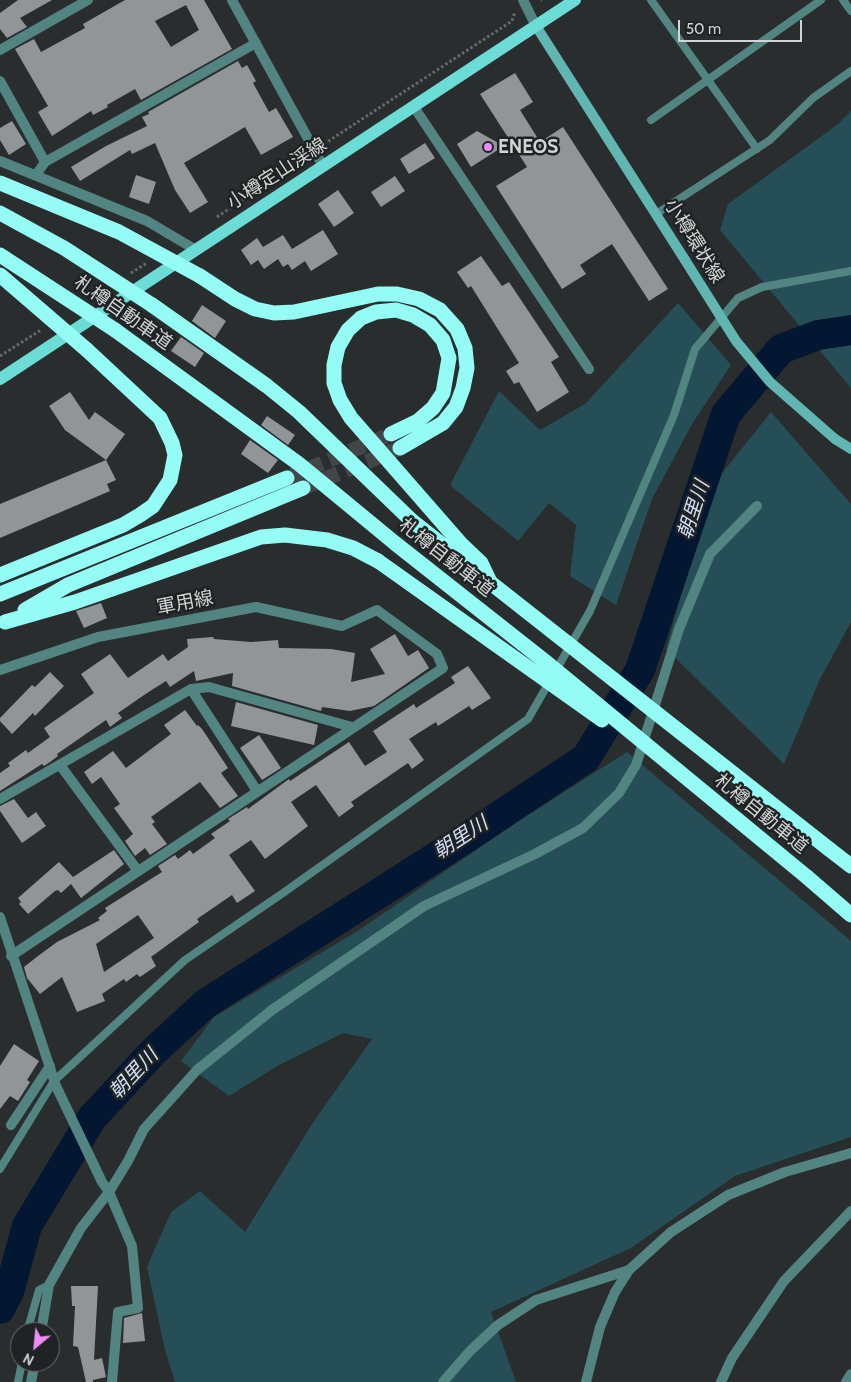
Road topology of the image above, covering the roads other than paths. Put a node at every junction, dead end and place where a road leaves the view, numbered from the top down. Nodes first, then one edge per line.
1 (88, 0) edge
2 (232, 0) edge
3 (575, 0) edge
4 (651, 0) edge
5 (821, 0) edge
6 (843, 0) edge
7 (524, 3) edge
8 (851, 11) edge
9 (536, 26) junction
10 (256, 43) junction
11 (0, 50) edge
12 (851, 71) edge
13 (0, 80) edge
14 (708, 80) junction
15 (414, 107) junction
16 (651, 120) dead end
17 (757, 149) junction
18 (0, 161) edge
19 (45, 162) junction
20 (323, 166) junction
21 (36, 175) junction
22 (0, 184) edge
23 (0, 214) edge
24 (656, 214) junction
25 (196, 250) junction
26 (0, 255) edge
27 (851, 271) edge
28 (0, 275) edge
29 (590, 368) dead end
30 (0, 379) edge
31 (391, 434) tunnel mouth
32 (400, 448) tunnel mouth
33 (851, 449) edge
34 (287, 478) tunnel mouth
35 (303, 488) tunnel mouth
36 (757, 506) dead end
37 (0, 575) edge
38 (491, 584) junction
39 (0, 594) edge
40 (2, 623) edge
41 (0, 670) edge
42 (191, 689) junction
43 (352, 728) junction
44 (60, 765) junction
45 (695, 786) junction
46 (257, 791) junction
47 (0, 799) edge
48 (851, 866) edge
49 (138, 871) junction
50 (851, 915) edge
51 (0, 918) edge
52 (11, 956) junction
53 (50, 1066) junction
54 (55, 1084) junction
55 (11, 1125) dead end
56 (851, 1153) edge
57 (0, 1169) edge
58 (109, 1192) junction
59 (851, 1211) edge
60 (630, 1270) junction
61 (49, 1285) junction
62 (30, 1322) edge
63 (43, 1322) edge
64 (851, 1374) edge
65 (112, 1382) edge
66 (443, 1382) edge
67 (586, 1382) edge
68 (720, 1382) edge
69 (846, 1382) edge

1 - 11 street
2 - 10 street
3 - 9 main road, 小樽定山渓線
4 - 14 lane
5 - 14 lane
6 - 8 lane
7 - 9 street
9 - 15 main road, 小樽定山渓線
9 - 24 main road, 小樽環状線
10 - 19 street
10 - 20 street
12 - 17 lane
13 - 19 street
14 - 16 lane
14 - 17 lane
15 - 20 main road, 小樽定山渓線
15 - 29 street
17 - 24 lane
18 - 21 street
19 - 21 street
20 - 25 main road, 小樽定山渓線
21 - 25 street
22 - 32 highway, bridge
23 - 38 highway, 札樽自動車道, bridge
24 - 33 main road, 小樽環状線, bridge
25 - 30 main road, 小樽定山渓線
26 - 45 highway, 札樽自動車道, bridge
27 - 54 lane
28 - 37 highway, bridge
31 - 38 highway
34 - 39 highway
35 - 40 highway
36 - 58 street
38 - 48 highway, 札樽自動車道, bridge
40 - 45 highway, bridge
41 - 43 street, 軍用線
42 - 43 street
42 - 44 street
42 - 46 street
43 - 46 street
44 - 47 street
44 - 49 street
45 - 50 highway, 札樽自動車道, bridge
46 - 49 street
49 - 52 street
51 - 52 street
52 - 53 street
53 - 54 street
53 - 55 street
54 - 57 lane
54 - 58 street
56 - 60 street
58 - 61 street
58 - 65 street
59 - 68 street
60 - 66 street
60 - 67 street
61 - 62 lane
61 - 63 street
64 - 69 street

